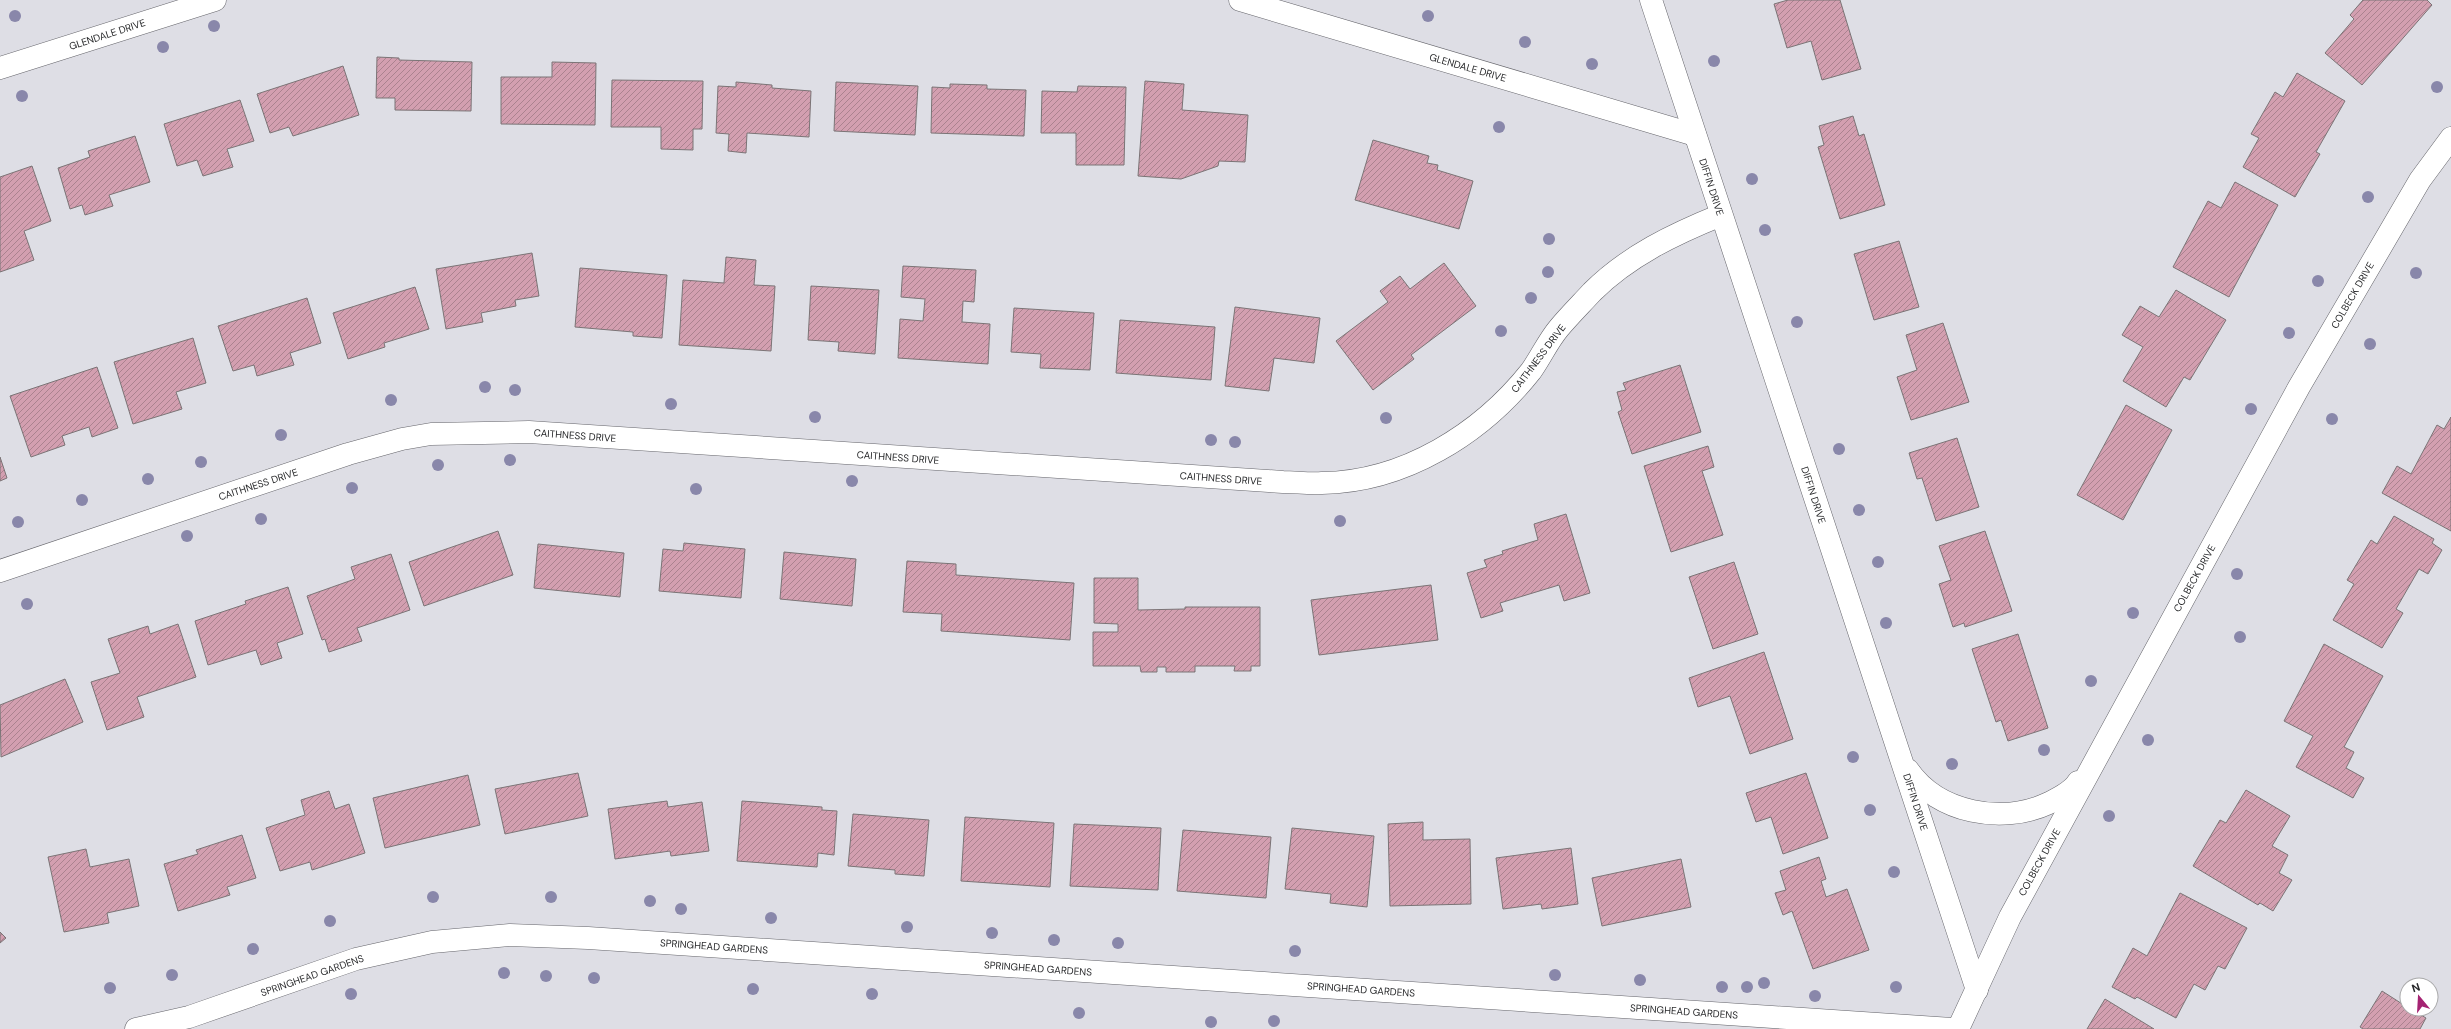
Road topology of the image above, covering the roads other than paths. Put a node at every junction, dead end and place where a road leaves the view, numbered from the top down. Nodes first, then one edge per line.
1 (215, 0) edge
2 (1240, 0) edge
3 (1651, 0) edge
4 (0, 68) edge
5 (1695, 134) junction
6 (2451, 138) edge
7 (1721, 216) junction
8 (0, 571) edge
9 (2100, 751) junction
10 (1903, 764) junction
11 (1977, 990) junction
12 (136, 1029) edge
13 (1952, 1029) edge
14 (1958, 1029) edge

1 - 4 street, GLENDALE DRIVE
2 - 5 street, GLENDALE DRIVE
3 - 5 street, DIFFIN DRIVE
5 - 7 street, DIFFIN DRIVE
6 - 9 street, COLBECK DRIVE
7 - 8 street, CAITHNESS DRIVE
7 - 10 street, DIFFIN DRIVE
9 - 10 street
9 - 11 street, COLBECK DRIVE
10 - 11 street, DIFFIN DRIVE
11 - 14 street, COLBECK DRIVE
12 - 13 street, SPRINGHEAD GARDENS

